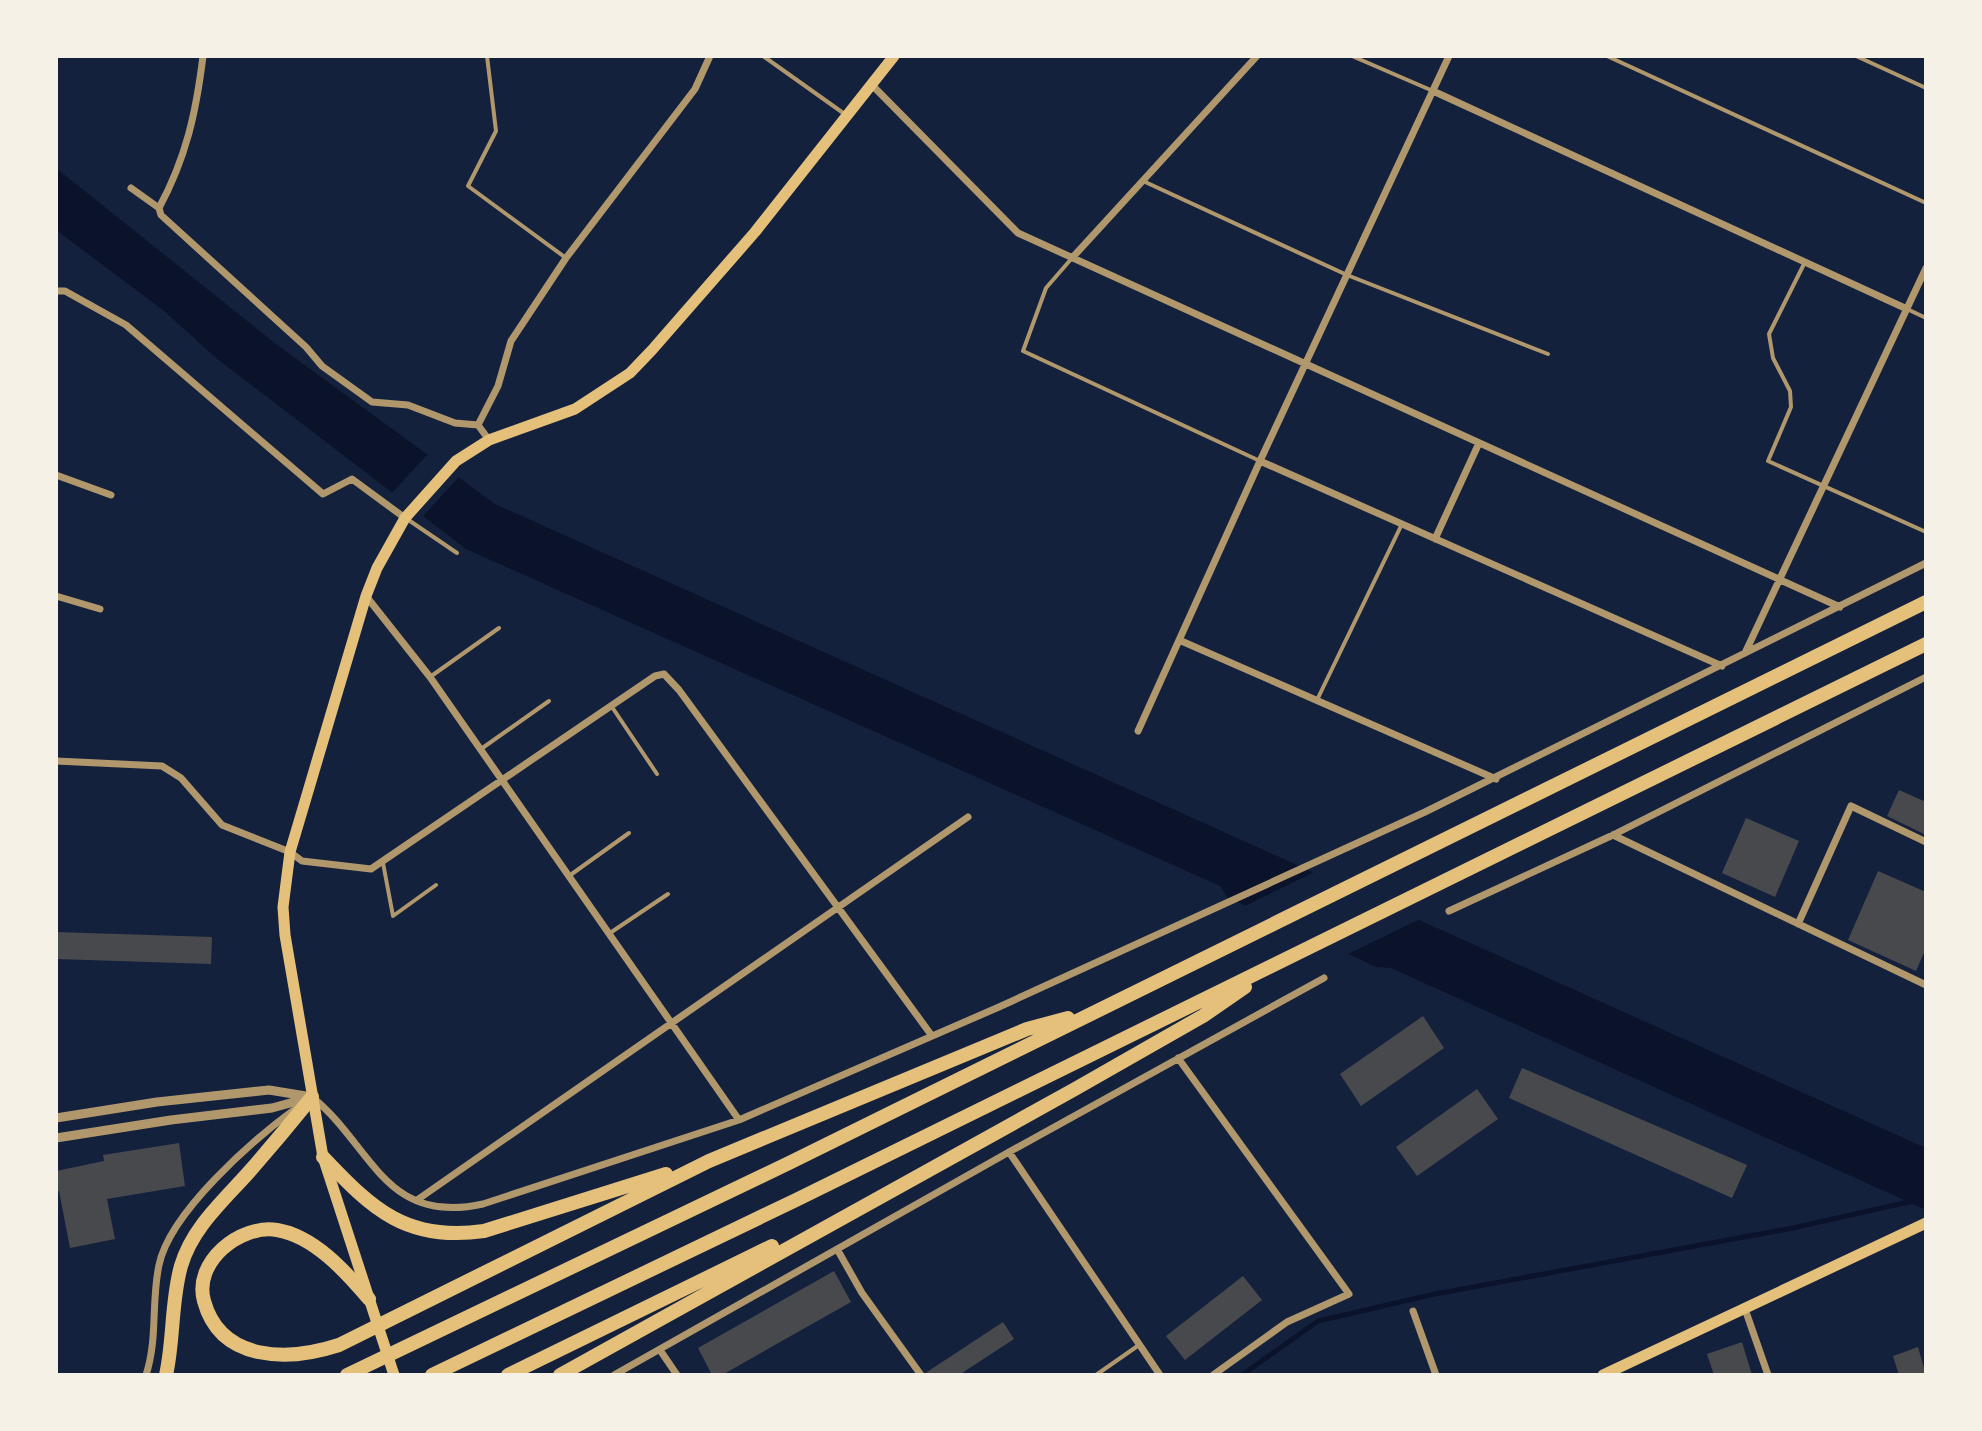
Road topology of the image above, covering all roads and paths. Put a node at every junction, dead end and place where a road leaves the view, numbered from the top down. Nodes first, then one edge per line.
1 (203, 56) edge
2 (487, 56) edge
3 (710, 56) edge
4 (763, 56) edge
5 (894, 56) edge
6 (1257, 56) edge
7 (1352, 56) edge
8 (1449, 56) edge
9 (1607, 56) edge
10 (1856, 56) edge
11 (872, 85) junction
12 (1926, 88) edge
13 (1433, 91) junction
14 (847, 116) junction
15 (1143, 181) junction
16 (131, 188) dead end
17 (1926, 203) edge
18 (159, 208) junction
19 (566, 258) junction
20 (1072, 258) junction
21 (1805, 262) junction
22 (1926, 268) edge
23 (1347, 275) junction
24 (56, 291) edge
25 (1907, 309) junction
26 (1926, 318) edge
27 (1548, 354) dead end
28 (1305, 364) junction
29 (478, 425) junction
30 (489, 440) junction
31 (1479, 443) junction
32 (1260, 461) junction
33 (56, 475) edge
34 (1824, 485) junction
35 (111, 495) dead end
36 (407, 516) junction
37 (1402, 524) junction
38 (1926, 532) edge
39 (1435, 539) junction
40 (457, 553) dead end
41 (1926, 563) edge
42 (1779, 579) junction
43 (56, 596) edge
44 (366, 596) junction
45 (1926, 602) edge
46 (1840, 607) junction
47 (100, 609) dead end
48 (499, 628) dead end
49 (1179, 640) junction
50 (1926, 644) edge
51 (1744, 655) junction
52 (1722, 666) junction
53 (430, 677) junction
54 (1926, 677) edge
55 (1317, 700) junction
56 (549, 701) dead end
57 (610, 705) junction
58 (1138, 731) dead end
59 (481, 749) junction
60 (56, 761) edge
61 (657, 774) dead end
62 (501, 778) junction
63 (1496, 779) junction
64 (968, 817) dead end
65 (629, 833) dead end
66 (1613, 835) junction
67 (1926, 842) edge
68 (290, 852) junction
69 (383, 860) junction
70 (569, 876) junction
71 (436, 885) dead end
72 (668, 894) dead end
73 (837, 909) junction
74 (1449, 911) dead end
75 (1798, 924) junction
76 (610, 933) junction
77 (1284, 960) junction
78 (1324, 978) dead end
79 (1926, 985) edge
80 (1100, 1009) junction
81 (673, 1024) junction
82 (932, 1036) junction
83 (1178, 1058) junction
84 (312, 1097) junction
85 (56, 1118) edge
86 (739, 1120) junction
87 (56, 1138) edge
88 (1009, 1152) junction
89 (323, 1157) junction
90 (709, 1161) junction
91 (913, 1179) junction
92 (417, 1200) junction
93 (1926, 1223) edge
94 (837, 1249) junction
95 (369, 1299) junction
96 (1745, 1309) junction
97 (1413, 1311) dead end
98 (1139, 1345) junction
99 (660, 1350) junction
100 (146, 1375) edge
101 (166, 1375) edge
102 (347, 1375) edge
103 (394, 1375) edge
104 (432, 1375) edge
105 (508, 1375) edge
106 (560, 1375) edge
107 (614, 1375) edge
108 (677, 1375) edge
109 (921, 1375) edge
110 (1096, 1375) edge
111 (1160, 1375) edge
112 (1213, 1375) edge
113 (1436, 1375) edge
114 (1603, 1375) edge
115 (1768, 1375) edge

1 - 18 street
2 - 19 lane
3 - 19 street
4 - 14 lane
5 - 11 main road
6 - 15 street
7 - 13 lane
8 - 13 street
9 - 17 lane
10 - 12 lane
11 - 14 main road
11 - 20 street
13 - 21 street
13 - 23 street
14 - 30 main road
15 - 20 street
15 - 23 lane
16 - 18 street
18 - 29 street
19 - 29 street
20 - 28 street
20 - 32 lane
21 - 25 street
21 - 34 lane
22 - 25 street
23 - 27 lane
23 - 28 street
24 - 36 street
25 - 26 lane
25 - 34 street
28 - 31 street
28 - 32 street
29 - 30 street
30 - 36 main road
31 - 39 street
31 - 42 street
32 - 37 street
32 - 49 street
33 - 35 street
34 - 38 lane
34 - 42 street
36 - 40 lane
36 - 44 main road
37 - 39 street
37 - 55 lane
39 - 52 street
41 - 46 street
42 - 46 street
42 - 51 street
43 - 47 street
44 - 53 street
44 - 68 main road
45 - 80 highway
46 - 51 street
48 - 53 lane
49 - 55 street
49 - 58 street
50 - 77 highway
51 - 52 street
52 - 63 street
53 - 59 street
54 - 66 street
55 - 63 street
56 - 59 lane
57 - 61 lane
57 - 62 street
57 - 73 street
59 - 62 street
60 - 68 street
62 - 69 street
62 - 70 street
63 - 82 street
64 - 73 street
65 - 70 lane
66 - 74 street
66 - 75 street
67 - 75 street
68 - 69 street
68 - 84 main road
69 - 71 lane
70 - 76 street
72 - 76 lane
73 - 81 street
73 - 82 street
75 - 79 street
76 - 81 street
77 - 91 highway
77 - 104 highway
78 - 83 street
80 - 90 highway
80 - 102 highway
81 - 86 street
81 - 92 street
82 - 86 street
83 - 88 street
83 - 112 street
84 - 85 street
84 - 87 street
84 - 89 main road
84 - 92 street
84 - 100 street
84 - 101 highway
86 - 92 street
88 - 94 street
88 - 98 street
89 - 90 highway
89 - 95 main road
90 - 95 highway
91 - 105 highway
91 - 106 highway
93 - 96 main road
94 - 99 street
94 - 109 street
95 - 103 main road
96 - 114 main road
96 - 115 street
97 - 113 street
98 - 110 lane
98 - 111 street
99 - 107 street
99 - 108 street

